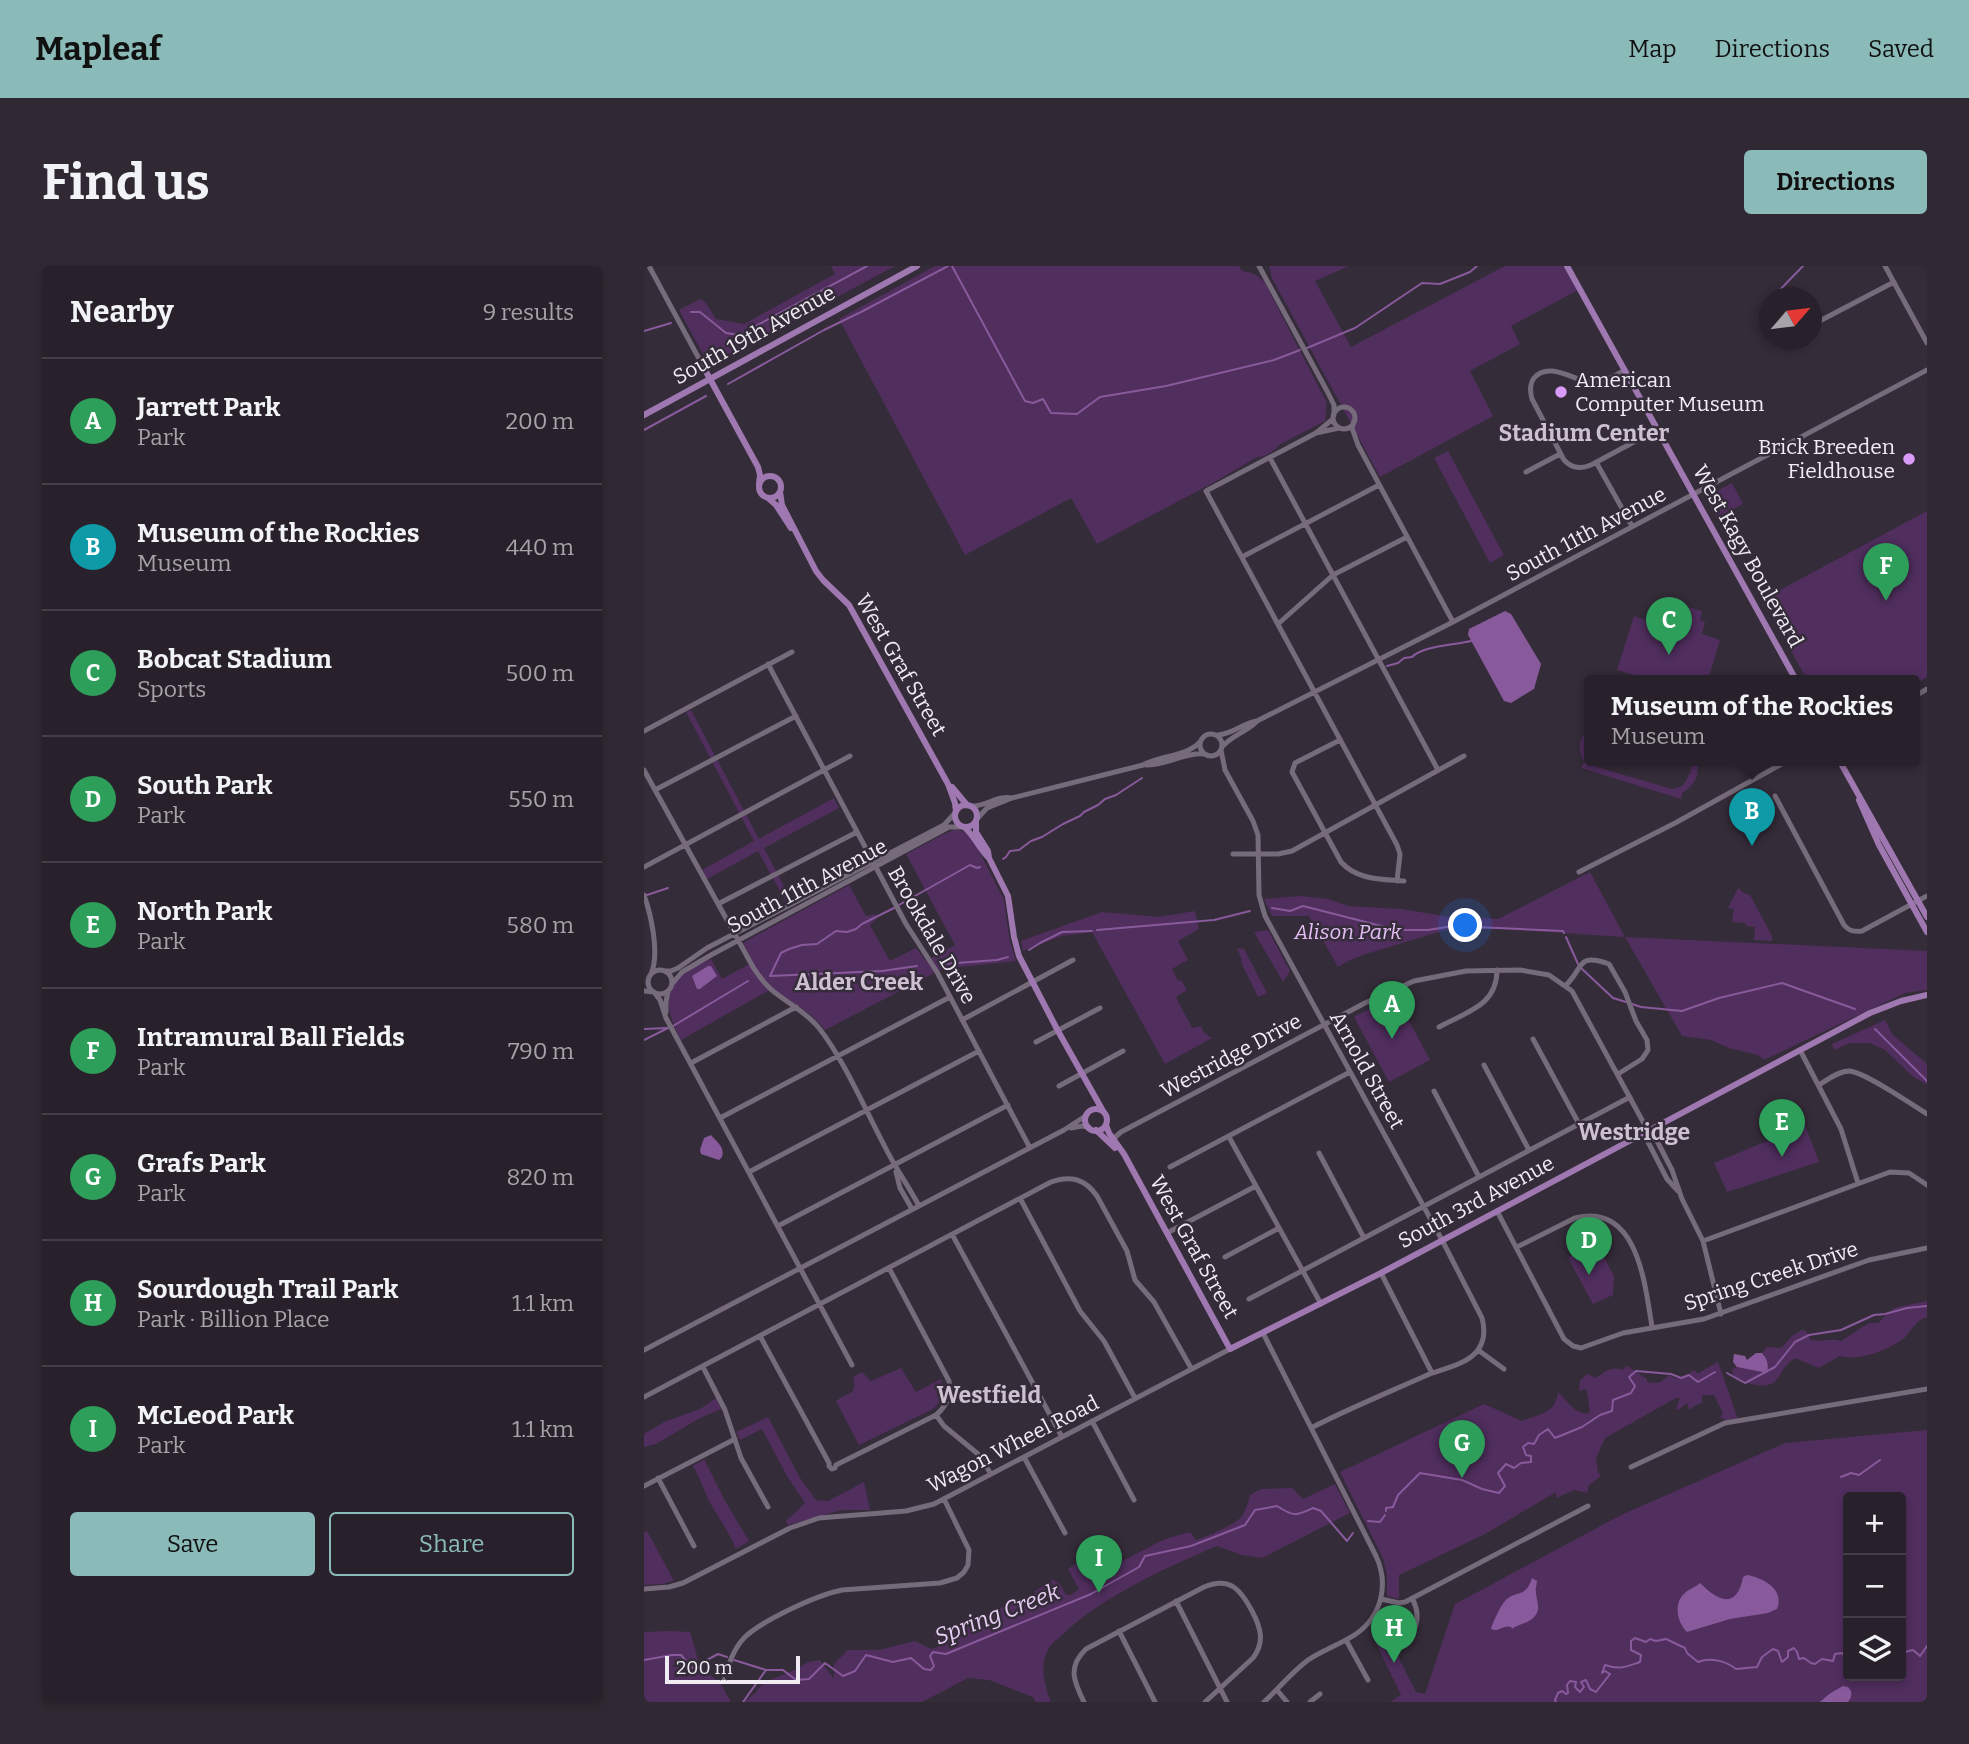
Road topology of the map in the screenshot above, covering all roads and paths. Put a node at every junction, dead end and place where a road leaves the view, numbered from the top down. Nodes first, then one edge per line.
1 (649, 266) edge
2 (917, 266) edge
3 (1253, 266) edge
4 (1259, 266) edge
5 (1567, 266) edge
6 (1885, 266) edge
7 (1894, 282) junction
8 (1822, 320) edge
9 (1927, 343) edge
10 (704, 368) joint
11 (1625, 370) junction
12 (1927, 370) edge
13 (710, 379) junction
14 (1327, 391) junction
15 (1344, 408) junction
16 (644, 415) edge
17 (1334, 417) junction
18 (1354, 421) junction
19 (1340, 428) junction
20 (1658, 429) junction
21 (1316, 433) junction
22 (1358, 445) junction
23 (750, 452) junction
24 (1560, 454) junction
25 (1270, 458) junction
26 (1596, 462) junction
27 (1526, 472) dead end
28 (774, 477) junction
29 (759, 484) junction
30 (1379, 485) junction
31 (780, 492) junction
32 (1694, 494) junction
33 (766, 497) junction
34 (1306, 524) junction
35 (1632, 526) junction
36 (796, 533) junction
37 (1407, 537) junction
38 (1242, 557) junction
39 (1333, 575) junction
40 (1453, 622) junction
41 (1278, 624) junction
42 (792, 652) dead end
43 (1377, 659) junction
44 (768, 664) junction
45 (1793, 675) edge
46 (1313, 692) junction
47 (796, 716) junction
48 (1257, 721) junction
49 (644, 731) edge
50 (1217, 735) junction
51 (1340, 740) junction
52 (1200, 742) junction
53 (1221, 748) junction
54 (1207, 755) junction
55 (850, 756) dead end
56 (1464, 756) dead end
57 (1143, 765) junction
58 (1778, 766) edge
59 (1842, 766) edge
60 (644, 770) edge
61 (824, 770) junction
62 (1225, 770) junction
63 (1438, 770) junction
64 (948, 783) junction
65 (655, 790) junction
66 (1775, 796) dead end
67 (1858, 796) junction
68 (1012, 798) junction
69 (1376, 805) junction
70 (968, 806) junction
71 (956, 812) junction
72 (976, 820) junction
73 (964, 827) junction
74 (857, 832) junction
75 (1325, 833) junction
76 (685, 844) junction
77 (1233, 854) dead end
78 (1258, 855) junction
79 (989, 858) junction
80 (872, 861) junction
81 (644, 867) edge
82 (876, 868) junction
83 (1578, 872) dead end
84 (644, 895) edge
85 (1927, 896) edge
86 (1919, 901) junction
87 (718, 904) junction
88 (1911, 905) junction
89 (1927, 917) edge
90 (1927, 932) edge
91 (734, 934) junction
92 (653, 939) junction
93 (738, 940) junction
94 (1073, 960) dead end
95 (664, 970) junction
96 (1497, 970) junction
97 (650, 975) junction
98 (1032, 982) junction
99 (644, 984) edge
100 (672, 984) junction
101 (1565, 986) junction
102 (644, 990) edge
103 (668, 991) junction
104 (654, 992) junction
105 (1927, 995) edge
106 (950, 997) junction
107 (796, 1007) junction
108 (1100, 1008) dead end
109 (962, 1020) junction
110 (668, 1021) junction
111 (1324, 1024) junction
112 (1439, 1027) dead end
113 (1058, 1031) junction
114 (1534, 1039) dead end
115 (1036, 1042) dead end
116 (1800, 1050) junction
117 (979, 1051) junction
118 (1123, 1051) dead end
119 (837, 1057) junction
120 (691, 1063) junction
121 (1484, 1065) dead end
122 (1350, 1072) junction
123 (1081, 1074) junction
124 (1618, 1074) junction
125 (1819, 1085) junction
126 (1059, 1086) dead end
127 (1090, 1090) junction
128 (1434, 1091) dead end
129 (1630, 1097) junction
130 (1008, 1105) junction
131 (866, 1111) junction
132 (1103, 1111) junction
133 (1088, 1113) junction
134 (1927, 1114) edge
135 (720, 1118) junction
136 (1579, 1124) junction
137 (1106, 1125) junction
138 (1093, 1129) junction
139 (1064, 1130) junction
140 (1648, 1131) junction
141 (1229, 1137) junction
142 (1113, 1139) junction
143 (1030, 1148) junction
144 (1529, 1150) junction
145 (1319, 1153) dead end
146 (1128, 1163) junction
147 (894, 1166) junction
148 (1170, 1167) dead end
149 (749, 1172) junction
150 (1479, 1177) junction
151 (1858, 1183) junction
152 (1927, 1185) edge
153 (1256, 1186) junction
154 (1021, 1200) junction
155 (919, 1206) junction
156 (1424, 1207) junction
157 (912, 1209) junction
158 (1497, 1211) junction
159 (778, 1226) junction
160 (1279, 1228) junction
161 (1167, 1233) junction
162 (953, 1236) junction
163 (1364, 1238) junction
164 (1442, 1240) junction
165 (1703, 1241) junction
166 (1517, 1247) junction
167 (1927, 1248) edge
168 (1225, 1257) dead end
169 (800, 1268) junction
170 (889, 1268) junction
171 (1303, 1270) junction
172 (1381, 1273) junction
173 (1249, 1299) dead end
174 (1321, 1304) junction
175 (820, 1305) junction
176 (1721, 1314) junction
177 (1652, 1327) junction
178 (1263, 1332) junction
179 (761, 1336) junction
180 (1224, 1338) junction
181 (1242, 1343) junction
182 (1230, 1349) junction
183 (644, 1350) edge
184 (1478, 1350) junction
185 (852, 1365) dead end
186 (703, 1367) junction
187 (1191, 1368) junction
188 (1504, 1368) dead end
189 (1432, 1373) junction
190 (1927, 1389) edge
191 (644, 1397) edge
192 (1135, 1398) junction
193 (936, 1415) junction
194 (1092, 1421) junction
195 (1311, 1429) junction
196 (1062, 1437) junction
197 (735, 1439) junction
198 (1024, 1457) junction
199 (1631, 1467) dead end
200 (991, 1474) junction
201 (658, 1478) junction
202 (644, 1486) edge
203 (944, 1499) junction
204 (1134, 1500) dead end
205 (1588, 1506) dead end
206 (768, 1507) dead end
207 (1065, 1533) dead end
208 (694, 1546) dead end
209 (644, 1589) edge
210 (1412, 1598) junction
211 (1381, 1599) junction
212 (1176, 1601) junction
213 (1119, 1631) junction
214 (1346, 1640) junction
215 (1409, 1642) dead end
216 (1368, 1680) dead end
217 (724, 1681) dead end
218 (1221, 1689) junction
219 (1277, 1690) junction
220 (1320, 1694) dead end
221 (1084, 1702) edge
222 (1156, 1702) edge
223 (1205, 1702) edge
224 (1227, 1702) edge
225 (1264, 1702) edge
226 (1287, 1702) edge
227 (1310, 1702) edge

1 - 10 street
2 - 13 main road, South 19th Avenue
3 - 4 street
4 - 14 street
5 - 11 main road, West Kagy Boulevard
6 - 7 street
7 - 8 street
7 - 9 street
10 - 13 main road
11 - 20 main road, West Kagy Boulevard
11 - 24 street
12 - 32 street, South 11th Avenue
13 - 16 main road, South 19th Avenue
13 - 23 main road
14 - 15 street
14 - 17 street
15 - 17 street
15 - 18 street
17 - 19 street
17 - 21 street
18 - 19 street
18 - 22 street
19 - 21 street
19 - 22 street
20 - 26 street
20 - 32 main road, West Kagy Boulevard
21 - 25 street
22 - 30 street
23 - 28 main road
23 - 29 main road
24 - 26 street
24 - 27 street
25 - 34 street
25 - 38 street
26 - 35 street
28 - 29 main road
28 - 31 main road
29 - 33 main road
30 - 34 street
30 - 37 street
31 - 33 main road
31 - 36 main road, West Graf Street
32 - 35 street, South 11th Avenue
32 - 45 main road, West Kagy Boulevard
33 - 36 main road, West Graf Street
34 - 38 street
34 - 39 street
35 - 40 street, South 11th Avenue
36 - 64 main road, West Graf Street
37 - 39 street
37 - 40 street
38 - 41 street
39 - 41 street
39 - 43 street
40 - 43 street, South 11th Avenue
41 - 46 street
42 - 44 street
43 - 46 street, South 11th Avenue
43 - 63 street
44 - 47 street, Brookdale Drive
44 - 49 street
46 - 48 street, South 11th Avenue
46 - 51 street
47 - 61 street, Brookdale Drive
47 - 65 street
48 - 50 street, South 11th Avenue
48 - 53 street, South 11th Avenue
50 - 52 street
50 - 53 street
51 - 69 street
51 - 75 street
52 - 54 street
52 - 57 street
53 - 54 street
53 - 62 street, Arnold Street
54 - 57 street
54 - 62 street, Arnold Street
55 - 61 street
56 - 63 street
57 - 68 street
58 - 83 street
59 - 67 main road
60 - 65 street
61 - 74 street, Brookdale Drive
61 - 76 street
62 - 78 street, Arnold Street
63 - 69 street
64 - 70 main road, West Graf Street
64 - 71 main road, West Graf Street
65 - 76 street
66 - 88 street
67 - 86 main road
67 - 88 main road
68 - 70 street
68 - 72 street
69 - 75 street
69 - 75 street
70 - 71 main road
70 - 72 main road, West Graf Street
71 - 73 main road, West Graf Street
71 - 80 street, South 11th Avenue
72 - 73 main road
72 - 79 main road, West Graf Street
73 - 79 main road, West Graf Street
73 - 82 street, South 11th Avenue
74 - 80 street, Brookdale Drive
74 - 87 street
75 - 78 street
76 - 81 street
76 - 87 street
77 - 78 street
78 - 111 street, Arnold Street
79 - 98 main road, West Graf Street
80 - 82 street, Brookdale Drive
80 - 91 street, South 11th Avenue
82 - 93 street, South 11th Avenue
82 - 106 street, Brookdale Drive
84 - 92 street
85 - 86 street
86 - 88 street
86 - 89 main road
87 - 91 street
88 - 90 main road
91 - 93 street
91 - 95 street, South 11th Avenue
92 - 95 street
92 - 97 street
93 - 100 street, South 11th Avenue
93 - 107 street
94 - 98 street
95 - 97 street, South 11th Avenue
95 - 100 street
96 - 101 street, Westridge Drive
96 - 111 street, Westridge Drive
96 - 112 street
97 - 99 street
97 - 104 street
98 - 109 street
98 - 113 main road, West Graf Street
100 - 103 street, South 11th Avenue
101 - 124 street, Westridge Drive
101 - 124 street
102 - 104 street
103 - 104 street
103 - 110 street
104 - 110 street
105 - 116 main road, South 3rd Avenue
106 - 109 street, Brookdale Drive
106 - 119 street
107 - 119 street
107 - 120 street
108 - 113 street
109 - 117 street, Brookdale Drive
110 - 120 street
111 - 122 street, Arnold Street
111 - 142 street, Westridge Drive
113 - 115 street
113 - 123 main road, West Graf Street
114 - 136 street
116 - 125 street
116 - 140 main road, South 3rd Avenue
117 - 130 street, Brookdale Drive
117 - 131 street
118 - 123 street
119 - 131 street
119 - 135 street
120 - 135 street
121 - 144 street
122 - 141 street
122 - 156 street, Arnold Street
123 - 126 street
123 - 127 main road, West Graf Street
124 - 129 street, Westridge Drive
125 - 134 street
125 - 151 street
127 - 132 main road, West Graf Street
127 - 133 main road, West Graf Street
128 - 150 street
129 - 136 street
129 - 140 street, Westridge Drive
130 - 143 street, Brookdale Drive
130 - 147 street
131 - 147 street
131 - 149 street
132 - 133 main road
132 - 137 main road
133 - 138 main road
133 - 139 street
135 - 149 street
136 - 144 street
137 - 138 main road
137 - 142 main road, West Graf Street
138 - 139 street
138 - 146 main road, West Graf Street
139 - 143 street
140 - 158 main road, South 3rd Avenue
140 - 165 street, Westridge Drive
141 - 148 street
141 - 153 street
142 - 146 main road, West Graf Street
143 - 155 street
144 - 150 street
145 - 163 street
146 - 161 main road, West Graf Street
147 - 155 street
147 - 157 street
147 - 159 street
149 - 159 street
150 - 156 street
151 - 152 street
151 - 165 street
153 - 160 street
153 - 161 street
154 - 162 street
154 - 187 street
154 - 192 street
155 - 157 street
156 - 163 street
156 - 164 street, Arnold Street
157 - 169 street
158 - 164 main road, South 3rd Avenue
158 - 166 street, Spring Creek Drive
159 - 169 street
160 - 168 street
160 - 171 street
161 - 180 main road, West Graf Street
162 - 170 street
162 - 196 street
163 - 171 street
164 - 172 main road, South 3rd Avenue
164 - 184 street, Arnold Street
165 - 176 street, Westridge Drive
166 - 177 street, Spring Creek Drive
166 - 177 street
167 - 176 street, Spring Creek Drive
169 - 175 street
169 - 183 street
170 - 175 street
170 - 193 street
171 - 173 street
171 - 174 street
172 - 174 main road, South 3rd Avenue
172 - 189 street
174 - 178 main road, South 3rd Avenue
175 - 179 street
175 - 185 street
176 - 177 street, Spring Creek Drive
178 - 181 main road, South 3rd Avenue
178 - 195 street
179 - 186 street
179 - 193 street
180 - 181 main road
180 - 182 main road, West Graf Street
181 - 182 main road, South 3rd Avenue
182 - 187 street, Wagon Wheel Road
184 - 188 street
184 - 189 street
186 - 191 street
186 - 197 street
187 - 192 street, Wagon Wheel Road
189 - 195 street
190 - 199 street
192 - 194 street, Wagon Wheel Road
193 - 200 street
194 - 196 street, Wagon Wheel Road
194 - 204 street
195 - 211 street
196 - 198 street, Wagon Wheel Road
197 - 201 street
197 - 206 street
198 - 200 street, Wagon Wheel Road
198 - 207 street
200 - 203 street, Wagon Wheel Road
201 - 202 street
201 - 208 street
203 - 209 street, Wagon Wheel Road
203 - 217 street
205 - 210 street
210 - 211 street
210 - 215 street
211 - 214 street
212 - 213 street
212 - 218 street
212 - 218 street
213 - 221 street
213 - 222 street
214 - 216 street
214 - 219 street
218 - 223 street
218 - 224 street
219 - 225 street
219 - 226 street
220 - 227 street

